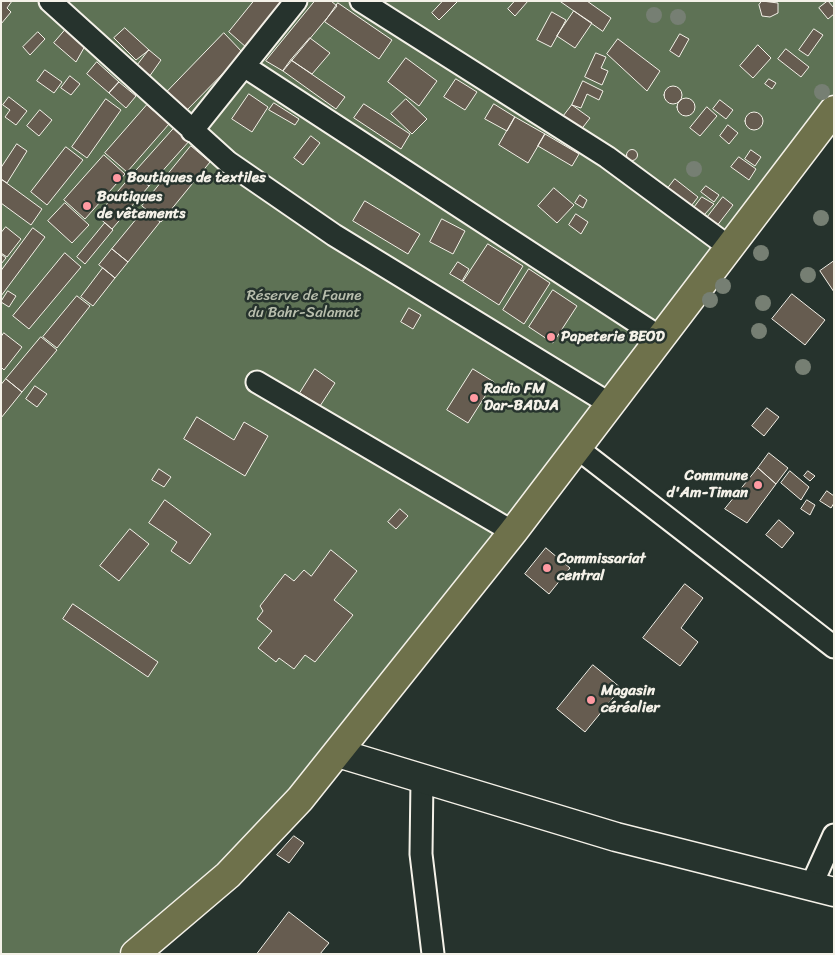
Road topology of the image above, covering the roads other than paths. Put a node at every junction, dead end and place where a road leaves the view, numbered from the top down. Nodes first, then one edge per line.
1 (50, 1) edge
2 (296, 1) edge
3 (361, 1) edge
4 (244, 66) junction
5 (834, 110) edge
6 (192, 130) junction
7 (729, 246) junction
8 (661, 338) junction
9 (257, 382) dead end
10 (610, 404) junction
11 (577, 448) junction
12 (513, 532) junction
13 (834, 647) edge
14 (338, 752) junction
15 (422, 779) junction
16 (834, 835) edge
17 (823, 889) edge
18 (135, 954) edge
19 (433, 954) edge

1 - 6 street
2 - 4 street
3 - 7 street
4 - 6 street
4 - 8 street
5 - 7 main road
6 - 10 street
7 - 8 main road
8 - 10 main road
9 - 12 street
10 - 11 main road
11 - 12 main road
11 - 13 street
12 - 14 main road
14 - 15 main road
14 - 18 main road
15 - 17 main road
15 - 19 street
16 - 17 street

